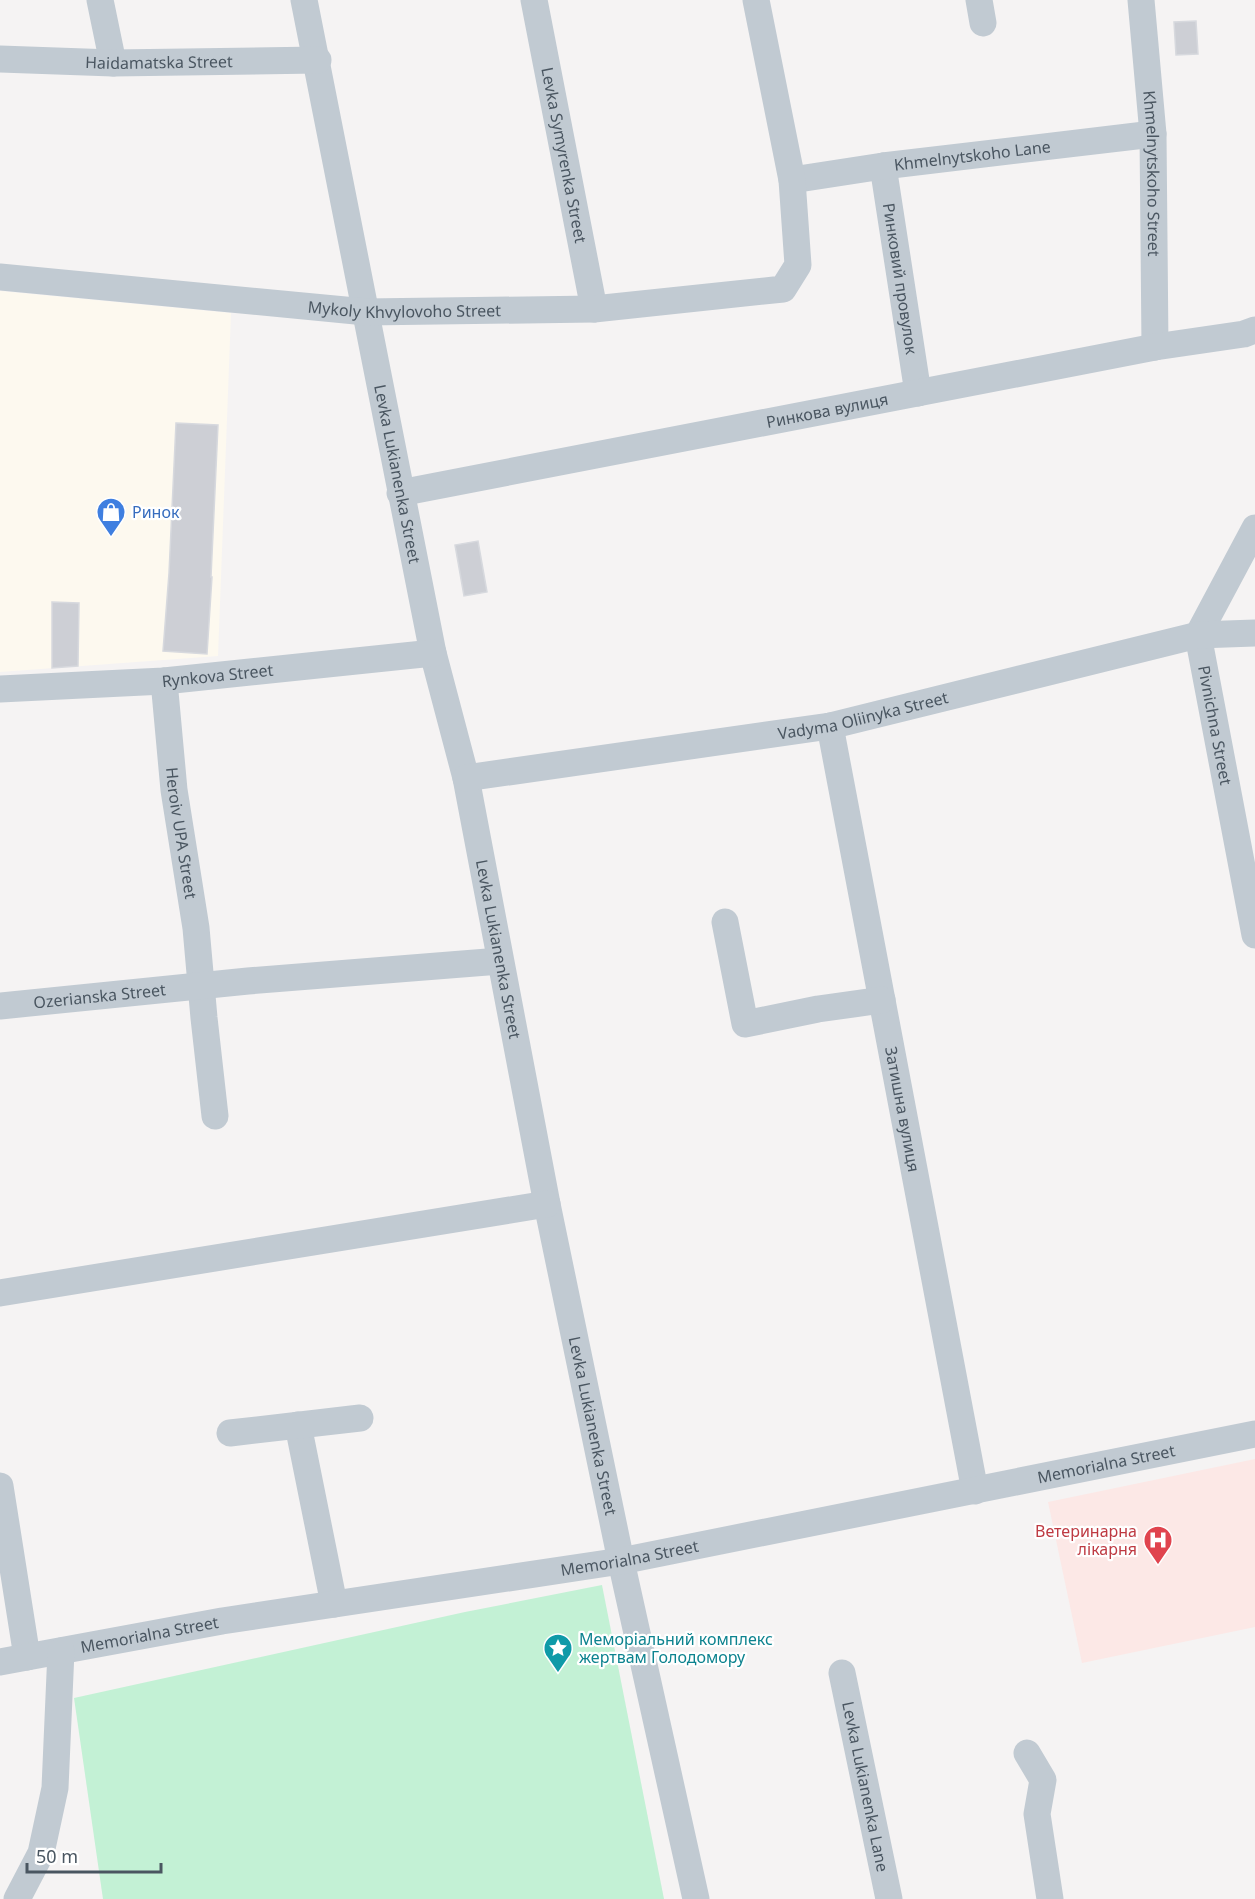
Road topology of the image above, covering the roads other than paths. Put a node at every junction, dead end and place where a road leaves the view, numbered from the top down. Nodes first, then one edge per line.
1 (100, 0) edge
2 (304, 0) edge
3 (534, 0) edge
4 (756, 0) edge
5 (1141, 0) edge
6 (0, 59) edge
7 (318, 60) junction
8 (113, 63) junction
9 (1153, 134) junction
10 (883, 166) junction
11 (792, 180) junction
12 (0, 277) edge
13 (594, 309) junction
14 (366, 312) junction
15 (1255, 330) edge
16 (1155, 347) junction
17 (918, 393) junction
18 (400, 493) junction
19 (1255, 528) edge
20 (1255, 633) edge
21 (1198, 635) junction
22 (433, 653) junction
23 (164, 681) junction
24 (0, 689) edge
25 (830, 726) junction
26 (466, 778) junction
27 (725, 922) dead end
28 (1255, 934) edge
29 (500, 961) junction
30 (201, 985) junction
31 (882, 1000) junction
32 (0, 1006) edge
33 (215, 1116) dead end
34 (547, 1204) junction
35 (0, 1293) edge
36 (360, 1418) dead end
37 (298, 1425) junction
38 (230, 1433) dead end
39 (1255, 1434) edge
40 (0, 1486) edge
41 (975, 1491) junction
42 (621, 1561) junction
43 (334, 1604) junction
44 (61, 1651) junction
45 (27, 1657) junction
46 (0, 1662) edge
47 (842, 1673) dead end
48 (1028, 1753) dead end
49 (16, 1899) edge
50 (696, 1899) edge
51 (889, 1899) edge
52 (1050, 1899) edge

1 - 8 street
2 - 7 street, Levka Lukianenka Street
3 - 13 street, Levka Symyrenka Street
4 - 11 street
5 - 9 street, Khmelnytskoho Street
6 - 8 street, Haidamatska Street
7 - 8 street, Haidamatska Street
7 - 14 street, Levka Lukianenka Street
9 - 10 street, Khmelnytskoho Lane
9 - 16 street, Khmelnytskoho Street
10 - 11 street, Khmelnytskoho Lane
10 - 17 street, Ринковий провулок
11 - 13 street, Mykoly Khvylovoho Street
12 - 14 street, Mykoly Khvylovoho Street
13 - 14 street, Mykoly Khvylovoho Street
14 - 18 street, Levka Lukianenka Street
15 - 16 street, Ринкова вулиця
16 - 17 street, Ринкова вулиця
17 - 18 street, Ринкова вулиця
18 - 22 street, Levka Lukianenka Street
19 - 21 street
20 - 21 street, Vadyma Oliinyka Street
21 - 25 street, Vadyma Oliinyka Street
21 - 28 street, Pivnichna Street
22 - 23 street, Rynkova Street
22 - 26 street, Levka Lukianenka Street
23 - 24 street, Rynkova Street
23 - 30 street, Heroiv UPA Street
25 - 26 street, Vadyma Oliinyka Street
25 - 31 street, Затишна вулиця
26 - 29 street, Levka Lukianenka Street
27 - 31 street
29 - 30 street
29 - 34 street, Levka Lukianenka Street
30 - 32 street, Ozerianska Street
30 - 33 street, Heroiv UPA Street
31 - 41 street, Затишна вулиця
34 - 35 street
34 - 42 street, Levka Lukianenka Street
36 - 37 street
37 - 38 street
37 - 43 street
39 - 41 street, Memorialna Street
40 - 45 street
41 - 42 street, Memorialna Street
42 - 43 street, Memorialna Street
42 - 50 street, Levka Lukianenka Street
43 - 44 street, Memorialna Street
44 - 45 street, Memorialna Street
44 - 49 street
45 - 46 street, Memorialna Street
47 - 51 street, Levka Lukianenka Lane
48 - 52 street

